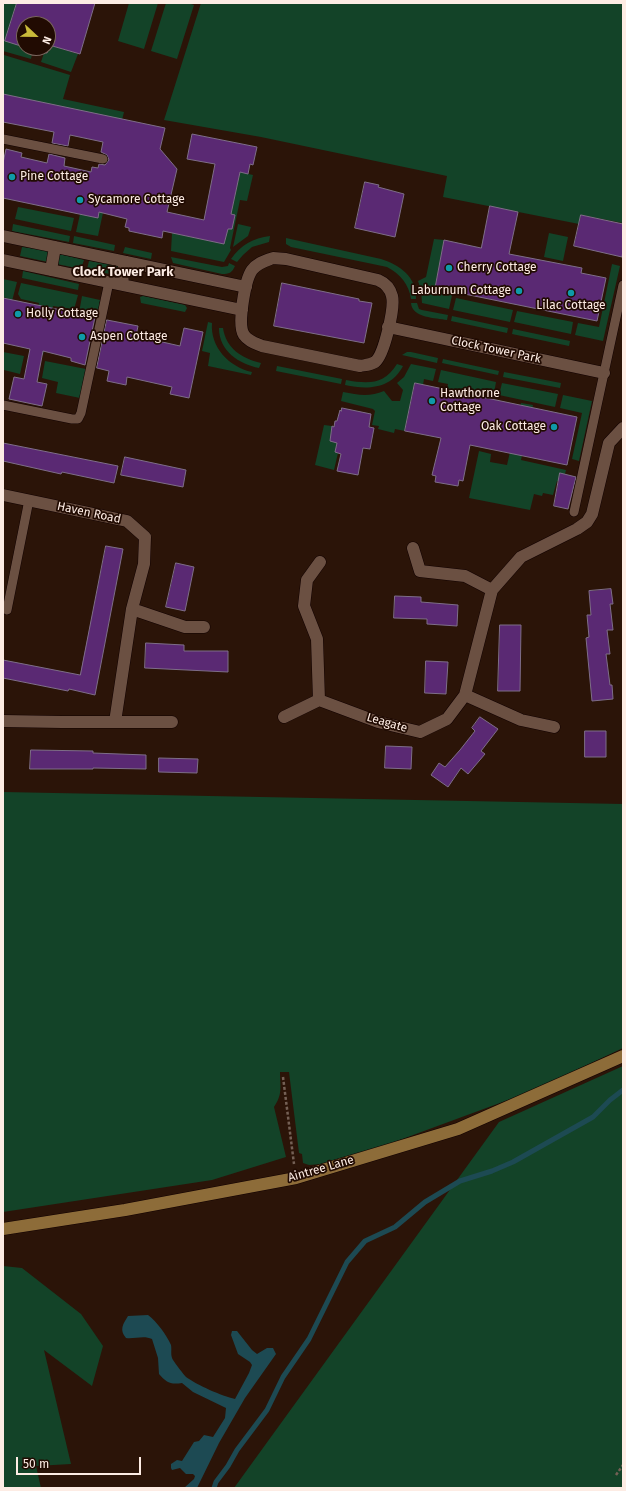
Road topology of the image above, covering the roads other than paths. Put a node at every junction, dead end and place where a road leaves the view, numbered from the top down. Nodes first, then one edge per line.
1 (3, 139) edge
2 (102, 159) dead end
3 (3, 236) edge
4 (55, 247) junction
5 (3, 260) edge
6 (127, 262) junction
7 (50, 270) junction
8 (109, 282) junction
9 (123, 285) junction
10 (623, 285) edge
11 (246, 286) junction
12 (242, 310) junction
13 (388, 327) junction
14 (604, 373) junction
15 (3, 405) edge
16 (623, 428) edge
17 (3, 495) edge
18 (29, 500) junction
19 (574, 512) dead end
20 (413, 548) dead end
21 (320, 562) dead end
22 (492, 590) junction
23 (8, 610) dead end
24 (132, 610) junction
25 (204, 627) dead end
26 (465, 695) junction
27 (319, 700) junction
28 (284, 717) dead end
29 (3, 721) edge
30 (115, 722) junction
31 (172, 722) dead end
32 (554, 728) dead end
33 (623, 1056) edge
34 (3, 1229) edge

1 - 2 lane
3 - 4 street
4 - 6 street
4 - 7 street
5 - 7 street
6 - 9 street
6 - 11 street
7 - 8 street
8 - 9 street
8 - 15 lane
9 - 12 street
10 - 14 lane
11 - 12 street
11 - 13 street
12 - 13 street
13 - 14 street, Clock Tower Park
14 - 19 lane
16 - 22 street, Leagate
17 - 18 street, Haven Road
18 - 23 lane
18 - 24 street, Haven Road
20 - 22 street
21 - 27 street
22 - 26 street, Leagate
24 - 25 street
24 - 30 street, Haven Road
26 - 27 street, Leagate
26 - 32 street
27 - 28 street
29 - 30 street
30 - 31 street
33 - 34 main road, Aintree Lane

